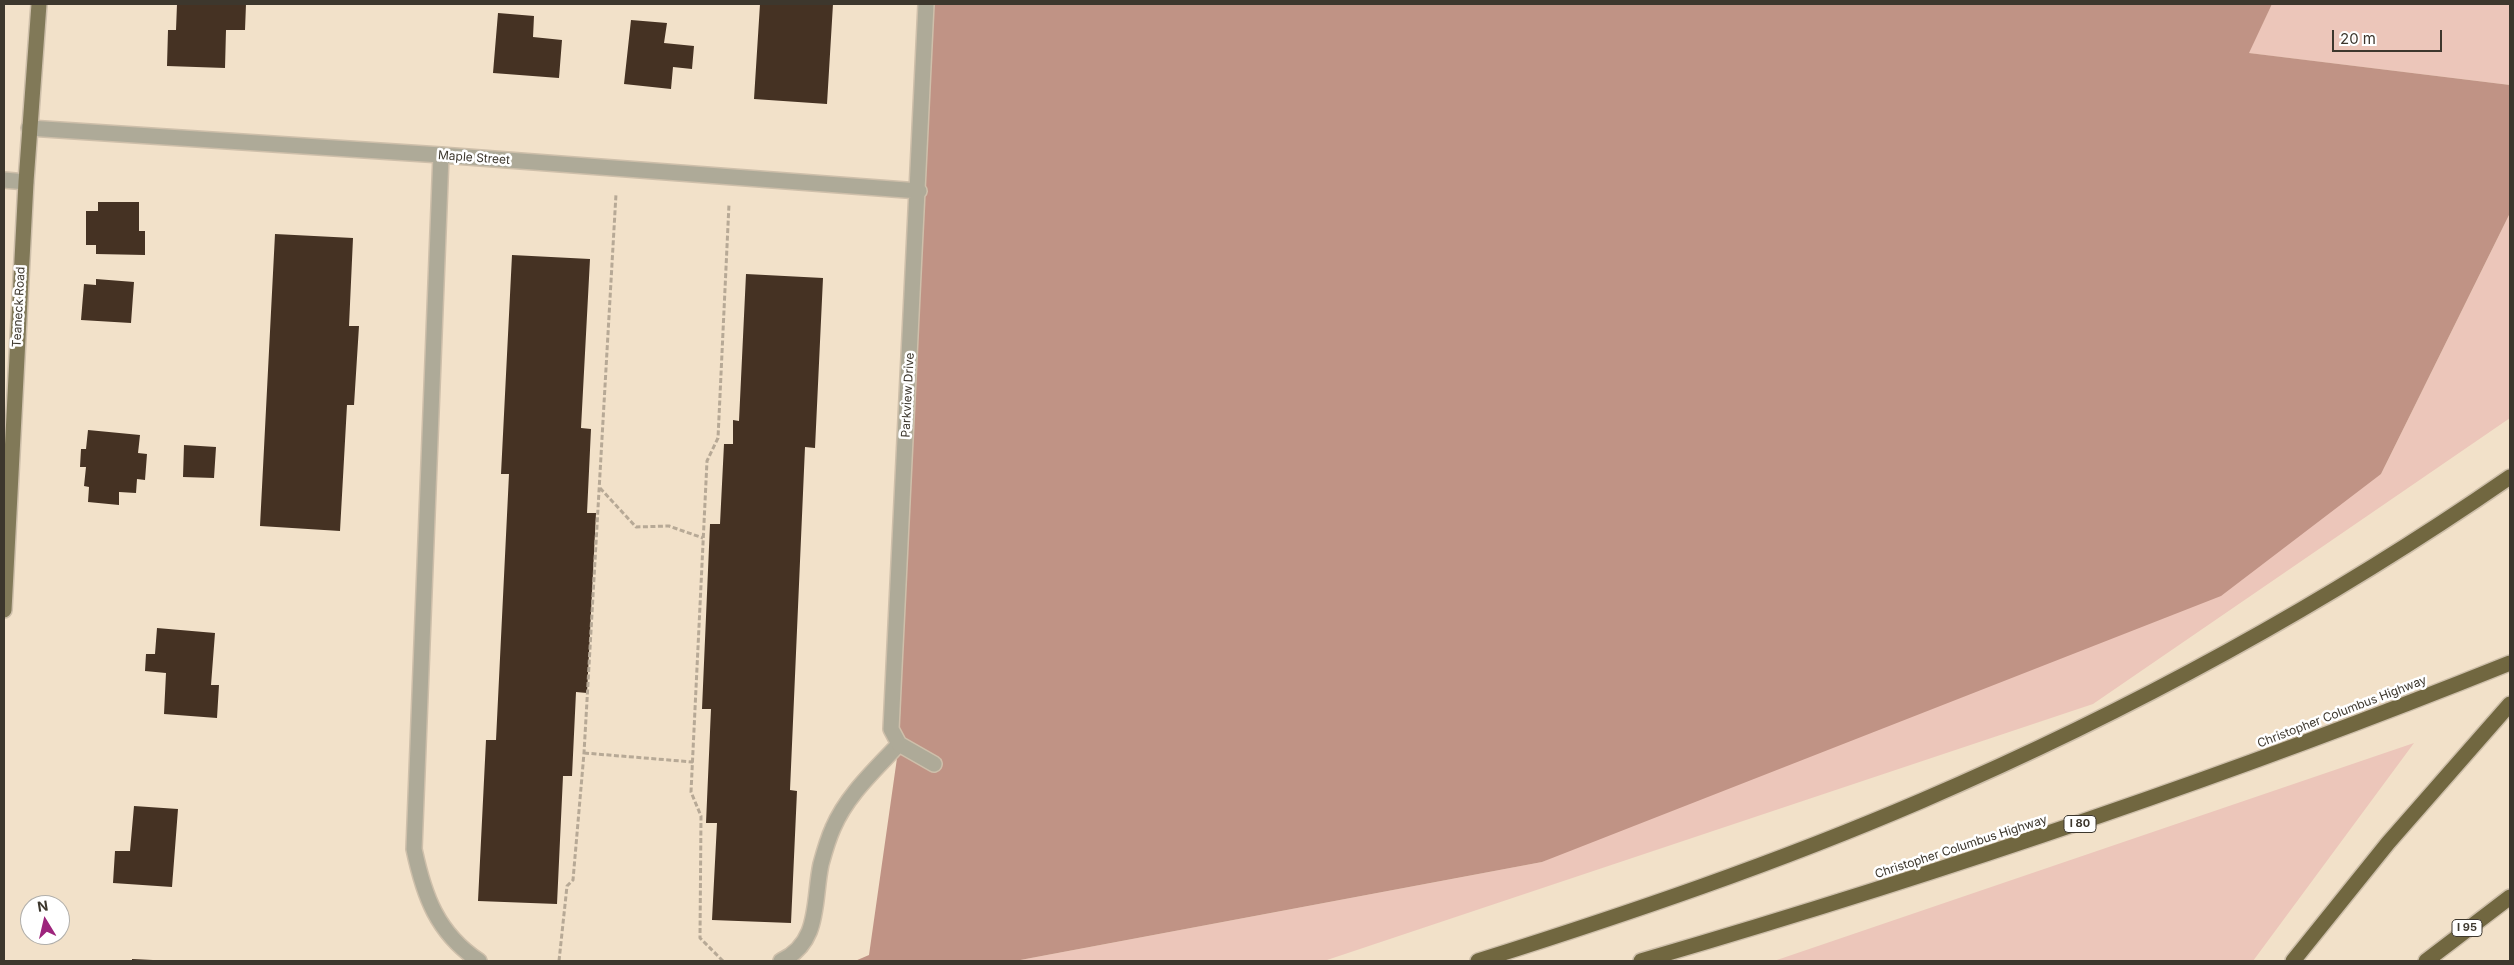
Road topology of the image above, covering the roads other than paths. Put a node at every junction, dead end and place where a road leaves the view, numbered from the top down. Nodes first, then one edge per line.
1 (39, 4) edge
2 (926, 4) edge
3 (29, 128) junction
4 (441, 155) junction
5 (4, 180) edge
6 (26, 182) junction
7 (918, 191) junction
8 (2510, 477) edge
9 (4, 607) edge
10 (2510, 663) edge
11 (2510, 704) edge
12 (899, 744) junction
13 (934, 764) dead end
14 (2510, 897) edge
15 (479, 961) edge
16 (781, 961) edge
17 (1478, 961) edge
18 (1641, 961) edge
19 (2292, 961) edge
20 (2426, 961) edge

1 - 3 main road, Teaneck Road
2 - 7 street, Parkview Drive
3 - 4 street, Maple Street
3 - 6 main road, Teaneck Road
4 - 7 street, Maple Street
4 - 15 street
5 - 6 street
6 - 9 main road, Teaneck Road
7 - 12 street, Parkview Drive
8 - 17 highway
10 - 18 highway, Christopher Columbus Highway / I 80
11 - 19 highway
12 - 13 street
12 - 16 street
14 - 20 highway, I 95

